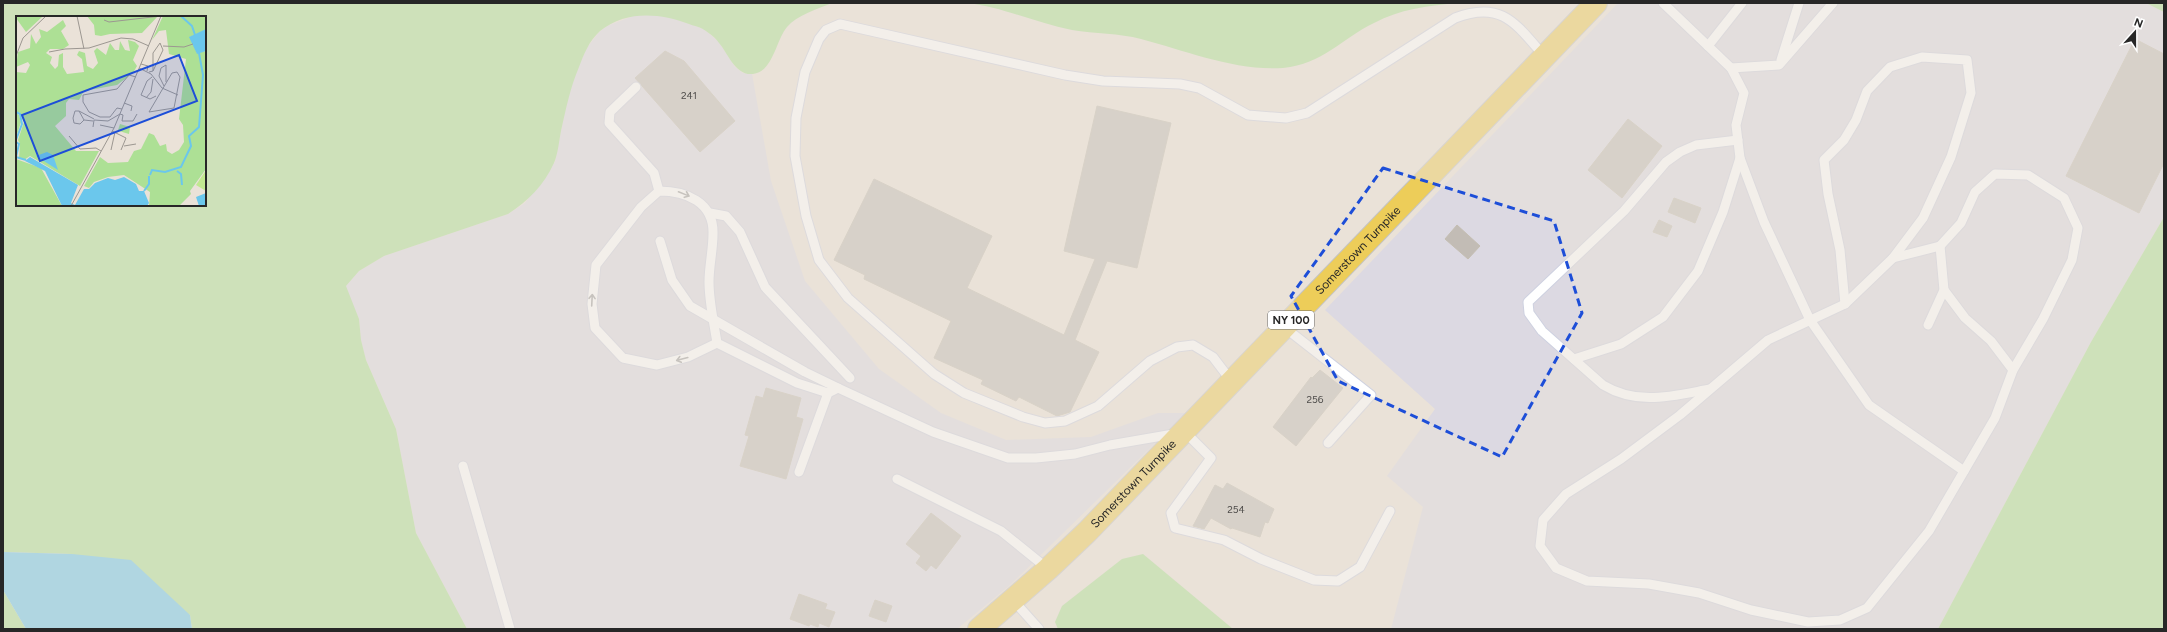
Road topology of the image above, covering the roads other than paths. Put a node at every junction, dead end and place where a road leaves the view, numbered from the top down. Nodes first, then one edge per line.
1 (1596, 3) edge
2 (1663, 3) edge
3 (1742, 3) edge
4 (1799, 3) edge
5 (1833, 3) edge
6 (1708, 46) junction
7 (1544, 56) junction
8 (1779, 65) junction
9 (1731, 68) junction
10 (636, 87) dead end
11 (1738, 140) junction
12 (1740, 158) junction
13 (659, 191) junction
14 (710, 213) junction
15 (660, 241) dead end
16 (1940, 246) junction
17 (1893, 258) junction
18 (1944, 290) junction
19 (1845, 304) junction
20 (713, 319) junction
21 (1810, 320) junction
22 (1928, 325) dead end
23 (1284, 327) junction
24 (717, 343) junction
25 (1574, 359) junction
26 (2013, 370) junction
27 (850, 378) dead end
28 (1232, 382) junction
29 (838, 388) junction
30 (1710, 390) junction
31 (828, 393) junction
32 (1185, 432) junction
33 (1328, 443) dead end
34 (463, 466) dead end
35 (1964, 471) junction
36 (799, 472) dead end
37 (897, 479) dead end
38 (1390, 511) dead end
39 (1048, 569) junction
40 (1012, 600) junction
41 (1036, 628) edge
42 (510, 629) edge
43 (979, 629) edge

1 - 7 main road, Somerstown Turnpike / NY 100
2 - 6 lane
3 - 6 lane
4 - 8 lane
5 - 8 lane
6 - 9 lane
7 - 23 main road, Somerstown Turnpike / NY 100
7 - 28 lane
8 - 9 lane
9 - 11 lane
10 - 13 lane
11 - 12 lane
11 - 25 lane
12 - 21 lane
12 - 25 lane
13 -> 14 lane
24 -> 13 lane
14 - 20 lane
14 - 27 lane
15 - 20 lane
16 - 17 lane
16 - 18 lane
16 - 26 lane
17 - 19 lane
17 - 19 lane
18 - 22 lane
18 - 26 lane
19 - 21 lane
20 - 24 lane
20 - 29 lane
21 - 30 lane
21 - 35 lane
23 - 28 main road, Somerstown Turnpike / NY 100
23 - 33 lane
24 - 31 lane
25 - 30 lane
26 - 35 lane
28 - 32 main road, Somerstown Turnpike / NY 100
29 - 31 lane
29 - 32 lane
30 - 35 lane
31 - 36 lane
32 - 38 lane
32 - 39 main road, Somerstown Turnpike / NY 100
34 - 42 lane
37 - 39 lane
39 - 40 main road, Somerstown Turnpike / NY 100
40 - 41 lane
40 - 43 main road, Somerstown Turnpike / NY 100

